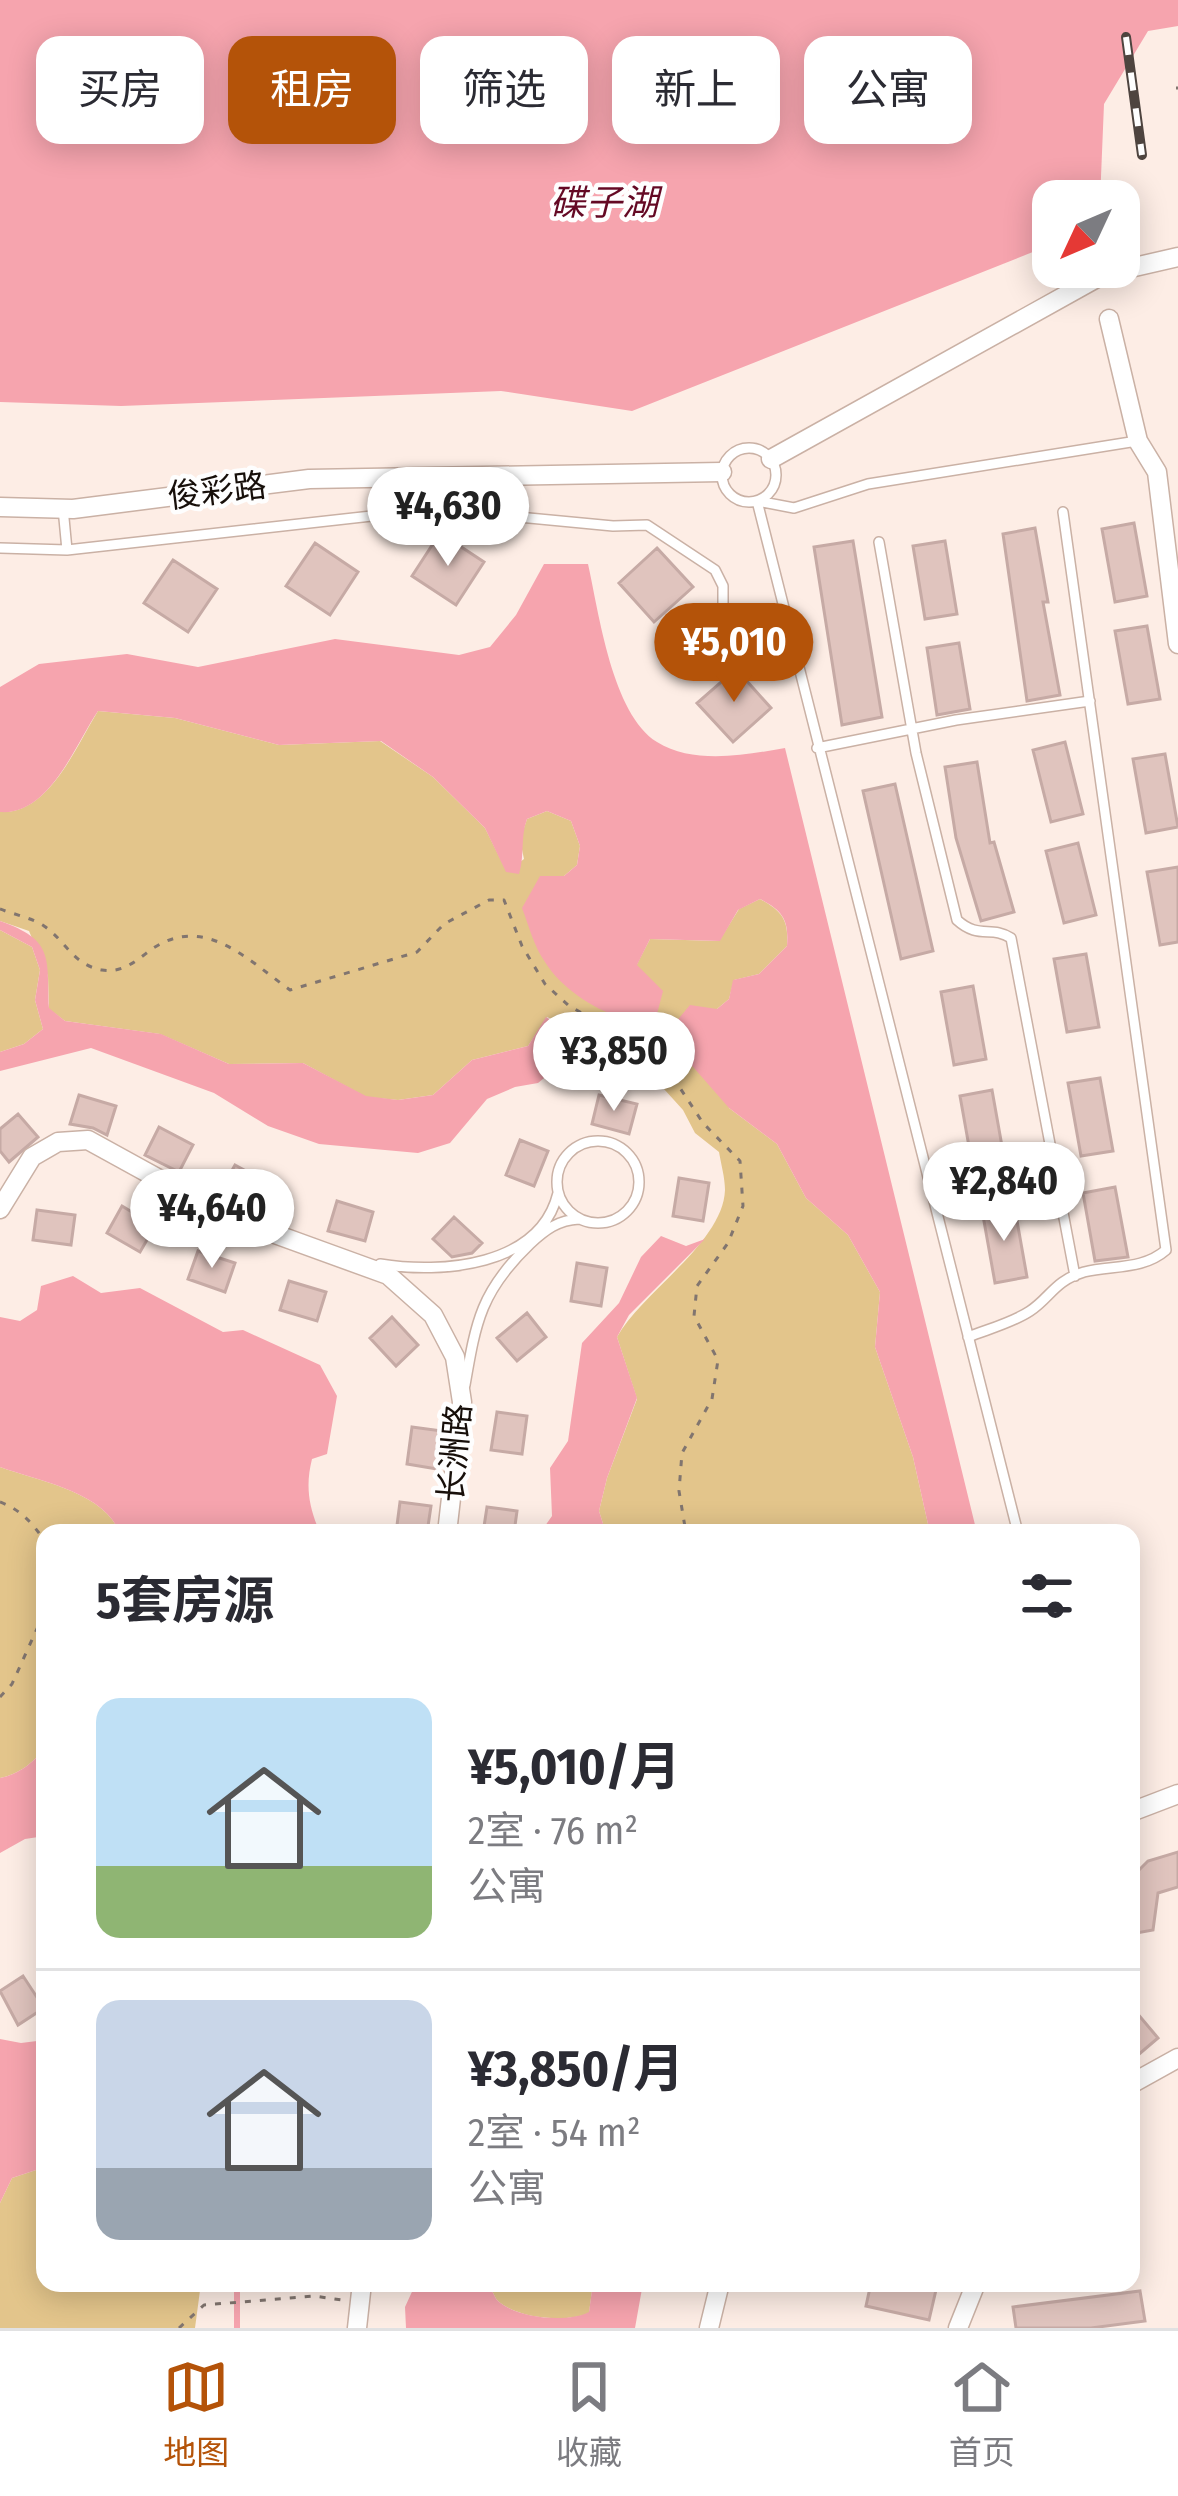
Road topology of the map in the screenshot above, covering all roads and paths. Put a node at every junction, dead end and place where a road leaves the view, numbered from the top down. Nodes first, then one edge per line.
1 (1178, 257) edge
2 (1109, 319) dead end
3 (1138, 441) junction
4 (771, 459) junction
5 (722, 472) junction
6 (757, 501) junction
7 (0, 507) edge
8 (62, 508) junction
9 (1063, 512) dead end
10 (879, 542) dead end
11 (0, 548) edge
12 (68, 550) junction
13 (786, 619) junction
14 (1178, 644) edge
15 (1090, 701) junction
16 (912, 729) junction
17 (818, 748) junction
18 (0, 909) edge
19 (557, 1193) junction
20 (0, 1209) edge
21 (581, 1219) junction
22 (343, 1258) junction
23 (1075, 1276) junction
24 (968, 1337) junction
25 (462, 1402) junction
26 (0, 1502) edge
27 (448, 1524) edge
28 (684, 1524) edge
29 (1016, 1524) edge
30 (36, 1528) edge
31 (36, 1631) edge
32 (0, 1697) edge
33 (1178, 1794) edge
34 (1140, 1809) edge
35 (1178, 2058) edge
36 (1140, 2079) edge
37 (718, 2292) edge
38 (972, 2292) edge
39 (362, 2293) edge
40 (179, 2328) edge
41 (357, 2328) edge
42 (709, 2328) edge
43 (958, 2328) edge

1 - 4 street, 俊彩路
2 - 3 street
3 - 6 lane
3 - 14 street
4 - 5 lane, 俊彩路
4 - 6 lane
5 - 6 lane
5 - 8 street, 俊彩路
6 - 13 lane
7 - 8 street, 俊彩路
8 - 12 lane
9 - 15 lane
10 - 16 lane
11 - 12 lane
12 - 13 lane
13 - 17 lane
15 - 16 lane
15 - 23 lane
16 - 17 lane
16 - 23 lane
17 - 24 lane
18 - 28 path
19 - 21 lane
19 - 21 lane
19 - 22 lane
20 - 22 street, 长洲路
21 - 25 lane
22 - 25 street, 长洲路
23 - 24 lane
24 - 29 lane
25 - 27 street, 长洲路
26 - 30 path
31 - 32 path
33 - 34 street
35 - 36 street
37 - 42 street
38 - 43 street
39 - 40 path
39 - 41 street

